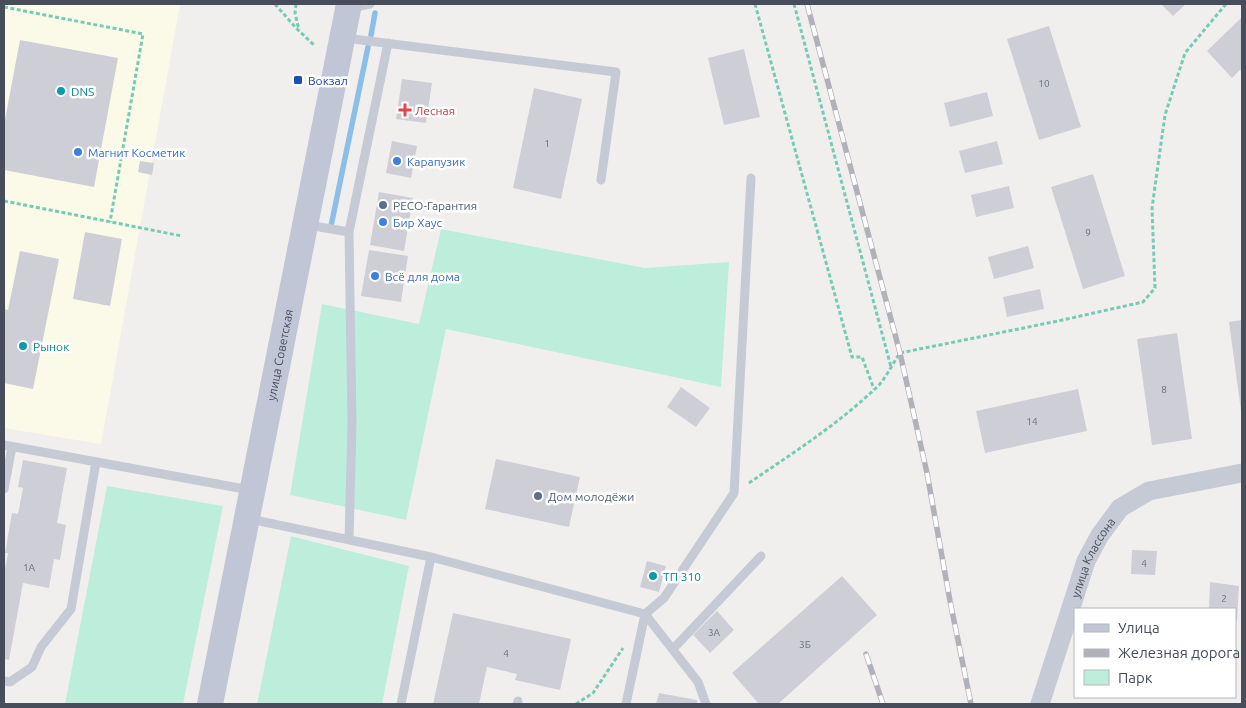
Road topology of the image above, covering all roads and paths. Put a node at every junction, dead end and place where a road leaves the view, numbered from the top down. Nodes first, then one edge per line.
1 (275, 4) edge
2 (296, 4) edge
3 (756, 4) edge
4 (794, 4) edge
5 (1226, 4) edge
6 (356, 5) edge
7 (4, 7) edge
8 (300, 32) junction
9 (342, 38) junction
10 (388, 44) junction
11 (314, 45) dead end
12 (751, 178) dead end
13 (601, 180) dead end
14 (4, 202) edge
15 (110, 222) junction
16 (305, 224) junction
17 (349, 232) junction
18 (182, 236) dead end
19 (891, 366) junction
20 (874, 389) junction
21 (8, 446) edge
22 (96, 462) junction
23 (1242, 473) edge
24 (4, 489) edge
25 (252, 491) junction
26 (734, 493) junction
27 (247, 518) junction
28 (350, 540) junction
29 (761, 556) dead end
30 (431, 557) junction
31 (644, 614) junction
32 (624, 646) dead end
33 (672, 650) junction
34 (4, 681) edge
35 (210, 704) edge
36 (402, 704) edge
37 (576, 704) edge
38 (626, 704) edge
39 (706, 704) edge
40 (1040, 704) edge

1 - 8 path
2 - 8 path
3 - 20 path
4 - 19 path
5 - 19 path
6 - 9 street, улица Советская
7 - 15 path
8 - 11 path
9 - 10 lane
9 - 16 street, улица Советская
10 - 13 lane
10 - 17 lane
12 - 26 lane
14 - 15 path
15 - 18 path
16 - 17 lane
16 - 25 street, улица Советская
17 - 28 lane
19 - 20 path
20 - 26 path
21 - 22 lane
21 - 24 lane
22 - 25 lane
22 - 34 lane
23 - 40 street, улица Классона
25 - 27 street, улица Советская
26 - 31 lane
27 - 28 lane
27 - 35 street, улица Советская
28 - 30 lane
29 - 33 lane
30 - 31 lane
30 - 36 lane
31 - 33 lane
31 - 38 lane
32 - 37 path
33 - 39 lane

